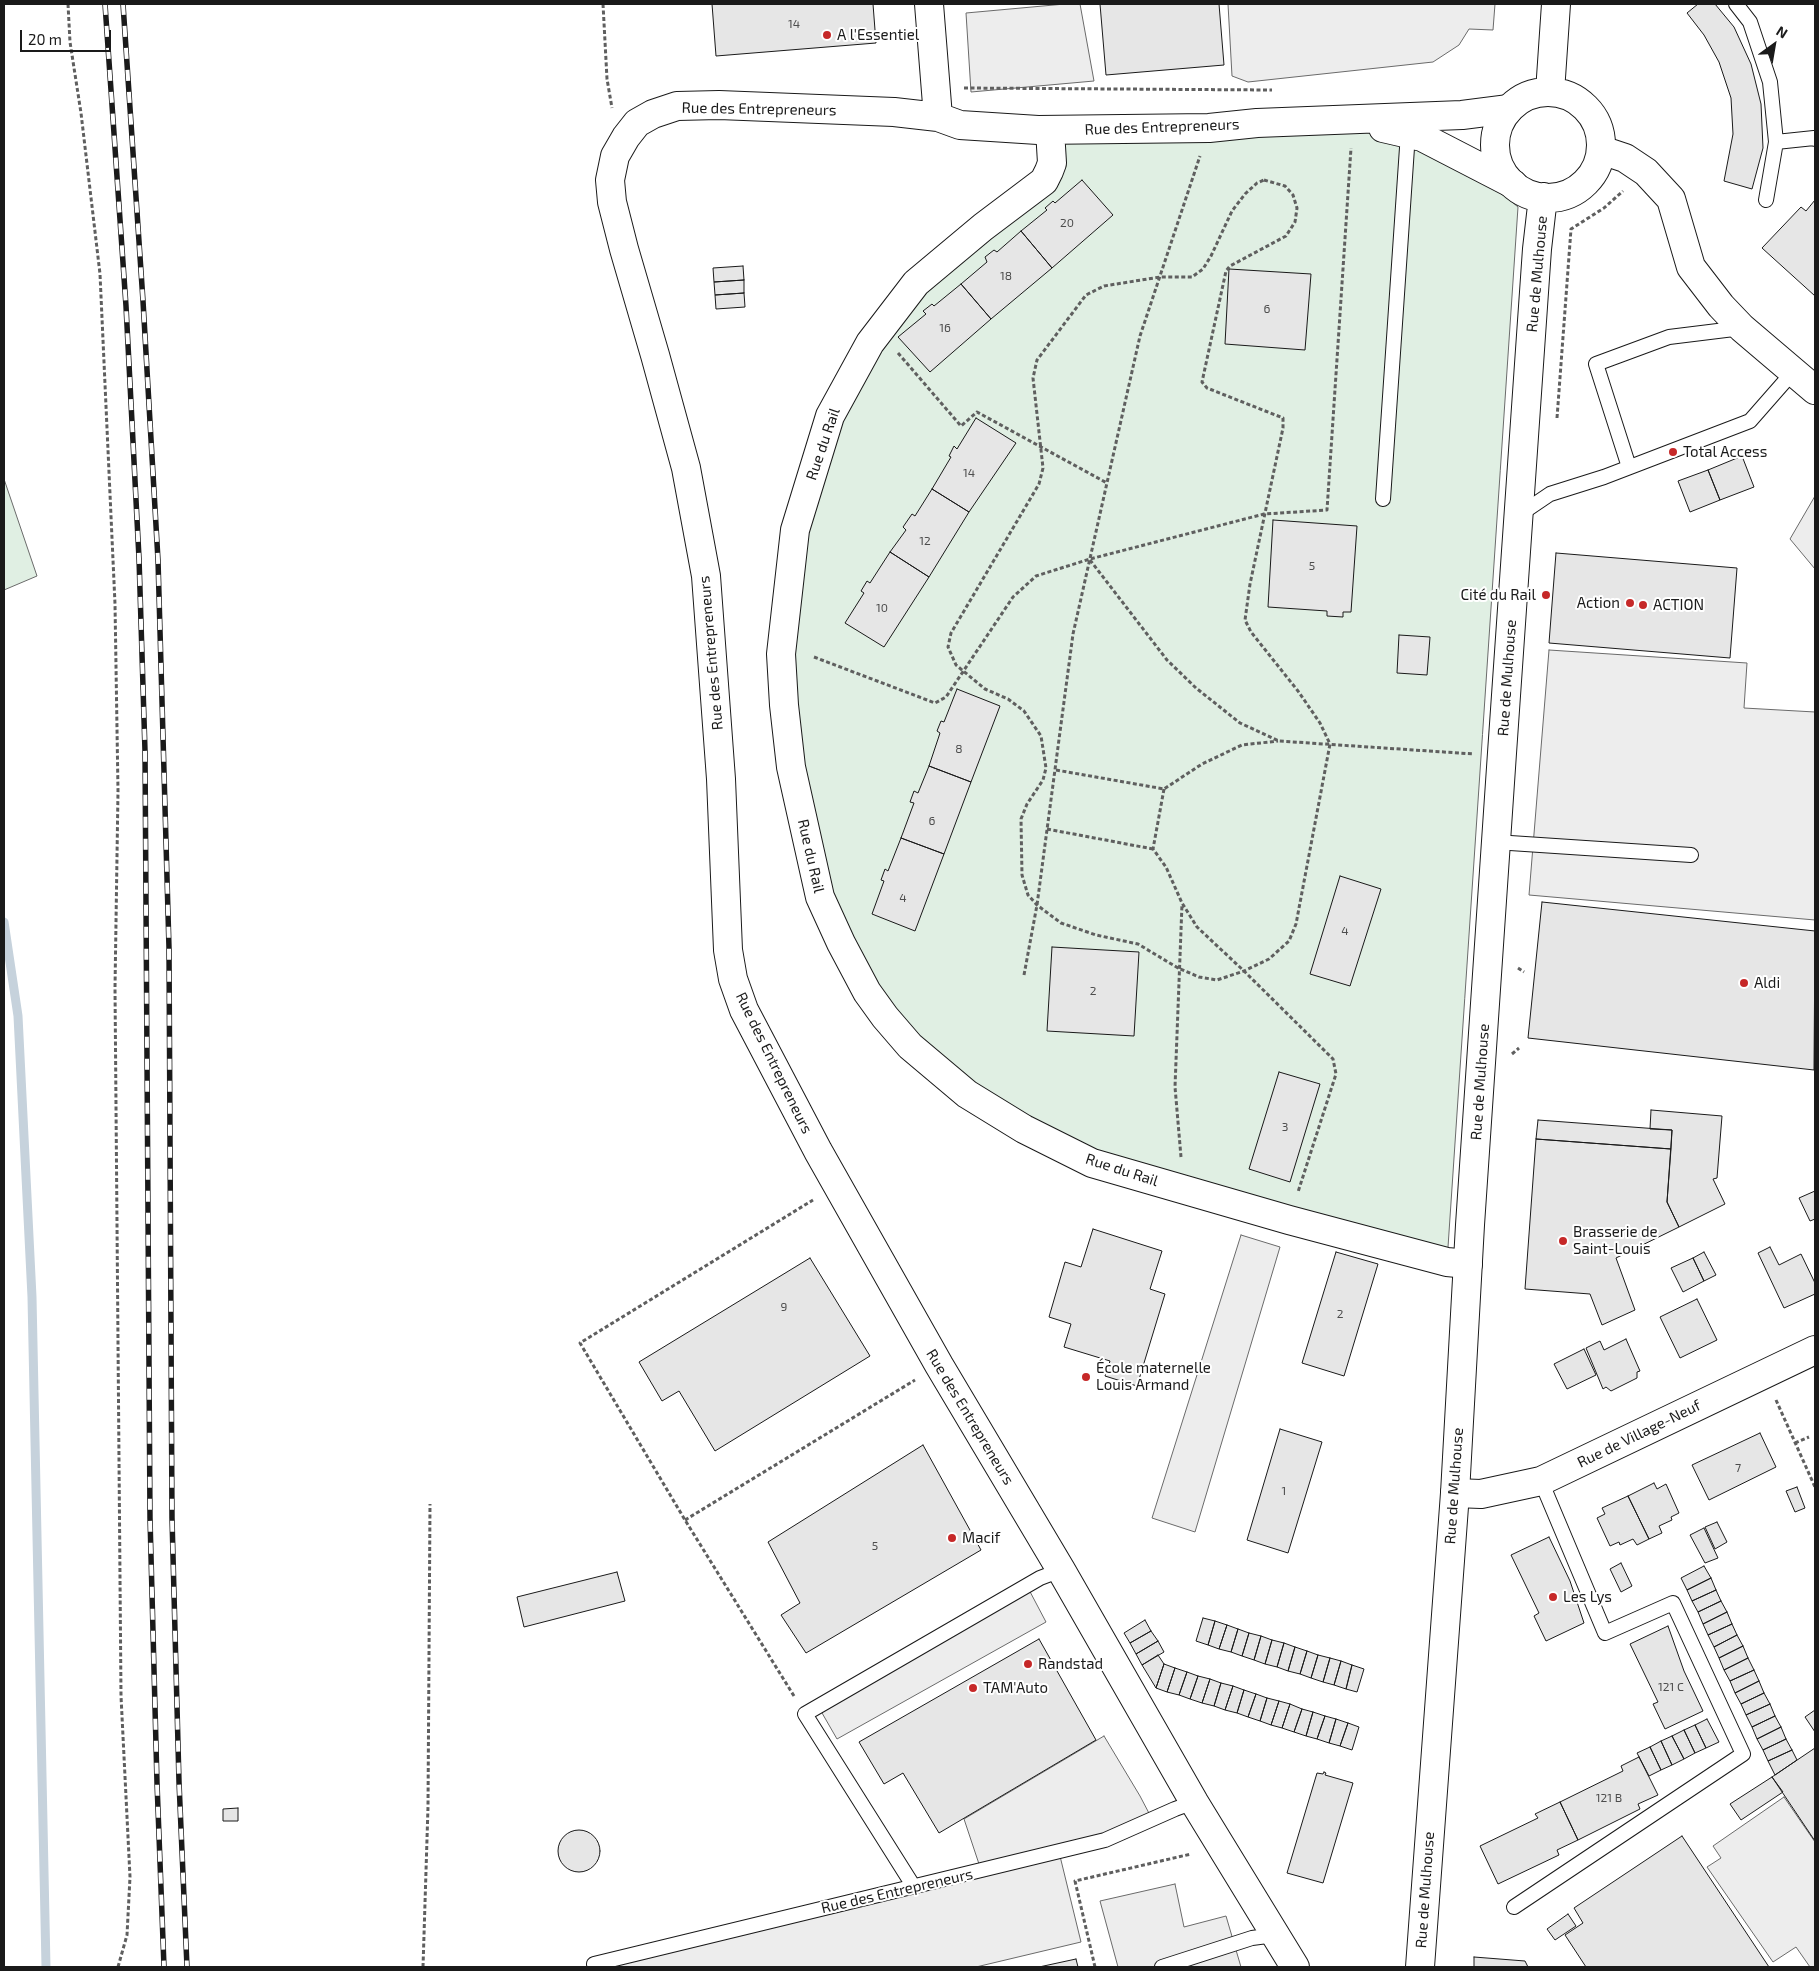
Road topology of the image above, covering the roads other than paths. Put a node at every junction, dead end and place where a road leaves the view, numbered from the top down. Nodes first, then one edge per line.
1 (929, 4) edge
2 (1556, 4) edge
3 (1736, 4) edge
4 (1550, 92) junction
5 (1509, 109) junction
6 (938, 117) junction
7 (1352, 120) junction
8 (1050, 130) junction
9 (1408, 134) junction
10 (1815, 139) edge
11 (1776, 142) junction
12 (1601, 150) junction
13 (1513, 184) junction
14 (1543, 197) junction
15 (1766, 200) dead end
16 (1742, 328) junction
17 (1793, 372) junction
18 (1815, 390) edge
19 (1628, 467) junction
20 (1384, 499) dead end
21 (1518, 515) junction
22 (1495, 842) junction
23 (1691, 855) dead end
24 (1468, 1264) junction
25 (1815, 1350) edge
26 (1541, 1481) junction
27 (1455, 1493) junction
28 (1061, 1570) junction
29 (1194, 1802) junction
30 (914, 1887) junction
31 (1514, 1907) dead end
32 (1275, 1934) junction
33 (594, 1964) dead end
34 (1162, 1967) edge
35 (1295, 1967) edge
36 (1420, 1967) edge

1 - 6 street
2 - 4 street
3 - 11 lane
4 - 5 street
4 - 12 street
5 - 7 street, Rue des Entrepreneurs
5 - 13 street
6 - 8 street, Rue des Entrepreneurs
6 - 28 street, Rue des Entrepreneurs
7 - 8 street, Rue des Entrepreneurs
7 - 9 street, Rue des Entrepreneurs
8 - 24 street, Rue du Rail
9 - 13 street, Rue des Entrepreneurs
9 - 20 lane
10 - 11 lane
11 - 15 lane
12 - 14 street
12 - 16 street
13 - 14 street
14 - 21 street, Rue de Mulhouse
16 - 17 street
16 - 19 lane
17 - 18 street
17 - 19 lane
19 - 21 lane
21 - 22 street, Rue de Mulhouse
22 - 23 lane
22 - 24 street, Rue de Mulhouse
24 - 27 street, Rue de Mulhouse
25 - 26 street, Rue de Village-Neuf
26 - 27 street, Rue de Village-Neuf
26 - 31 lane
27 - 36 street, Rue de Mulhouse
28 - 29 street, Rue des Entrepreneurs
28 - 30 lane
29 - 30 lane, Rue des Entrepreneurs
29 - 32 street, Rue des Entrepreneurs
30 - 33 lane, Rue des Entrepreneurs
32 - 34 lane
32 - 35 street, Rue des Entrepreneurs

